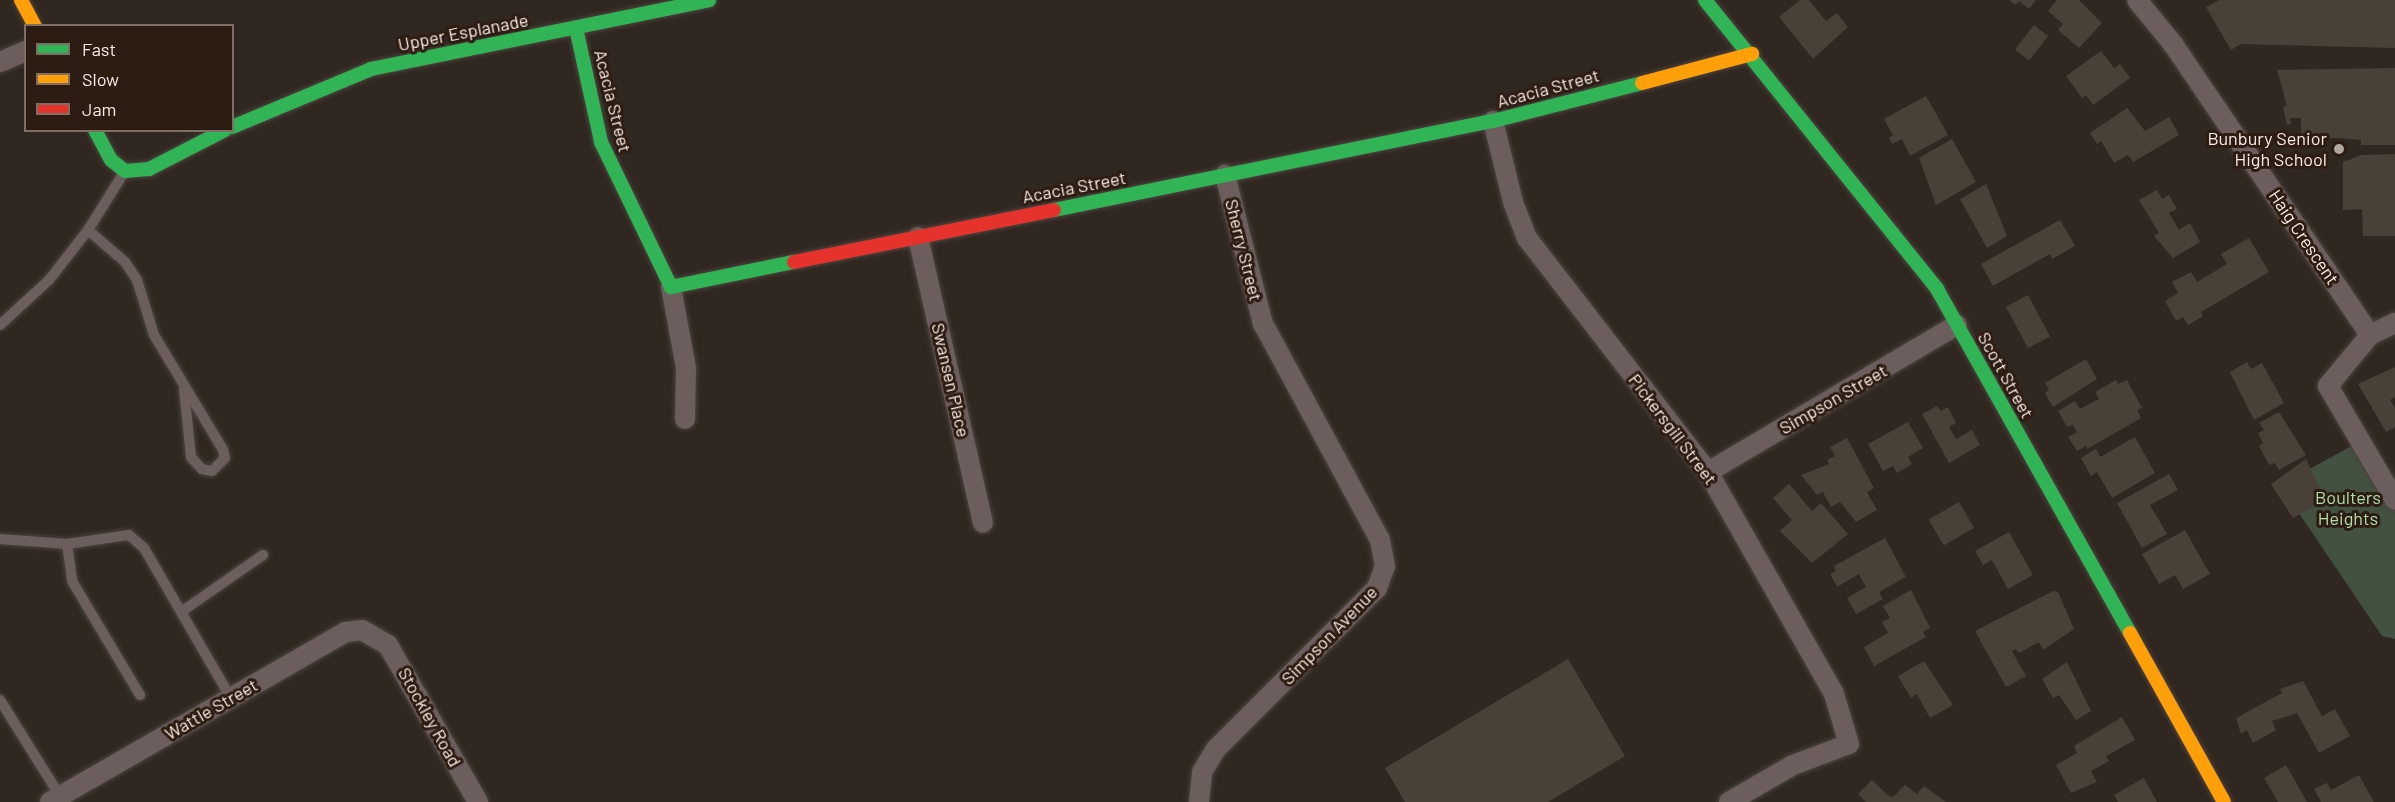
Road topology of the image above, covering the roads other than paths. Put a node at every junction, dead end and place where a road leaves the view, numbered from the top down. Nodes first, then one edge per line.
1 (21, 0) edge
2 (709, 0) edge
3 (1705, 0) edge
4 (2137, 0) edge
5 (34, 24) edge
6 (576, 28) junction
7 (24, 52) edge
8 (1752, 54) junction
9 (0, 62) edge
10 (1493, 121) junction
11 (234, 126) edge
12 (96, 132) edge
13 (221, 132) edge
14 (125, 171) junction
15 (1225, 175) junction
16 (88, 230) junction
17 (918, 237) junction
18 (671, 287) junction
19 (2395, 323) edge
20 (1263, 324) joint
21 (0, 325) edge
22 (1957, 325) junction
23 (2370, 335) junction
24 (184, 389) junction
25 (685, 419) dead end
26 (1708, 472) junction
27 (2395, 500) edge
28 (983, 523) dead end
29 (0, 539) edge
30 (67, 544) junction
31 (263, 555) dead end
32 (181, 612) junction
33 (376, 636) joint
34 (140, 695) dead end
35 (231, 698) junction
36 (0, 700) edge
37 (55, 799) edge
38 (478, 802) edge
39 (1199, 802) edge
40 (1728, 802) edge
41 (2224, 802) edge

1 - 5 street
2 - 6 street, Upper Esplanade
3 - 8 street, Scott Street
4 - 23 street, Haig Crescent
6 - 11 street, Upper Esplanade
6 - 18 street, Acacia Street
7 - 9 street
8 - 10 street, Acacia Street
8 - 22 street, Scott Street
10 - 15 street, Acacia Street
10 - 26 street, Pickersgill Street
12 - 14 street
13 - 14 street
14 - 16 lane
15 - 17 street, Acacia Street
15 - 20 street, Sherry Street
16 - 21 lane
16 - 24 lane
17 - 18 street, Acacia Street
17 - 28 street, Swansen Place
18 - 25 street
19 - 23 street
20 - 39 street, Simpson Avenue
22 - 26 street, Simpson Street
22 - 41 street, Scott Street
23 - 27 street
24 - 24 lane
26 - 40 street, Pickersgill Street
29 - 30 lane
30 - 32 lane
30 - 34 lane
31 - 32 lane
32 - 35 lane
33 - 35 street, Wattle Street
33 - 38 street, Stockley Road
35 - 37 street, Wattle Street
36 - 37 lane

